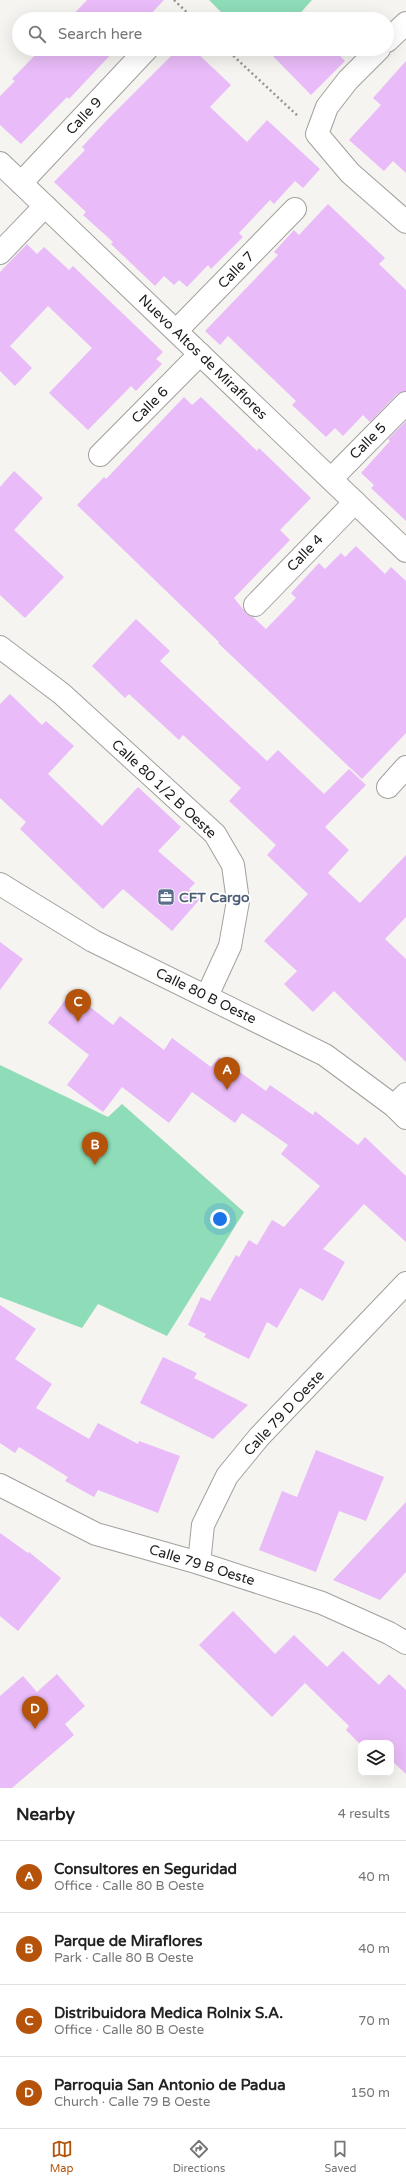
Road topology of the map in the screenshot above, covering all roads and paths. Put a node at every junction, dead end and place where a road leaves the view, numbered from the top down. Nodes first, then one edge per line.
1 (174, 0) edge
2 (187, 12) edge
3 (406, 23) edge
4 (394, 34) edge
5 (140, 56) edge
6 (233, 56) edge
7 (372, 56) edge
8 (316, 134) junction
9 (0, 163) edge
10 (21, 183) junction
11 (45, 206) junction
12 (295, 209) dead end
13 (406, 222) edge
14 (0, 253) edge
15 (176, 331) junction
16 (200, 354) junction
17 (406, 403) edge
18 (100, 455) dead end
19 (331, 479) junction
20 (355, 502) junction
21 (406, 551) edge
22 (255, 605) dead end
23 (0, 648) edge
24 (406, 767) edge
25 (388, 787) dead end
26 (0, 884) edge
27 (207, 996) junction
28 (402, 1106) edge
29 (406, 1284) edge
30 (0, 1485) edge
31 (199, 1563) junction
32 (406, 1643) edge

1 - 2 path
3 - 4 street
5 - 10 street, Calle 9
6 - 8 path
7 - 8 street
8 - 13 street
9 - 10 street, Nuevo Altos de Miraflores
10 - 11 street, Nuevo Altos de Miraflores
11 - 14 street
11 - 15 street, Nuevo Altos de Miraflores
12 - 15 street, Calle 7
15 - 16 street, Nuevo Altos de Miraflores
16 - 18 street, Calle 6
16 - 19 street, Nuevo Altos de Miraflores
17 - 19 street, Calle 5
19 - 20 street, Nuevo Altos de Miraflores
20 - 21 street, Nuevo Altos de Miraflores
20 - 22 street, Calle 4
23 - 27 street, Calle 80 1/2 B Oeste
24 - 25 street
26 - 27 street, Calle 80 B Oeste
27 - 28 street, Calle 80 B Oeste
29 - 31 street, Calle 79 D Oeste
30 - 31 street, Calle 79 B Oeste
31 - 32 street, Calle 79 B Oeste

